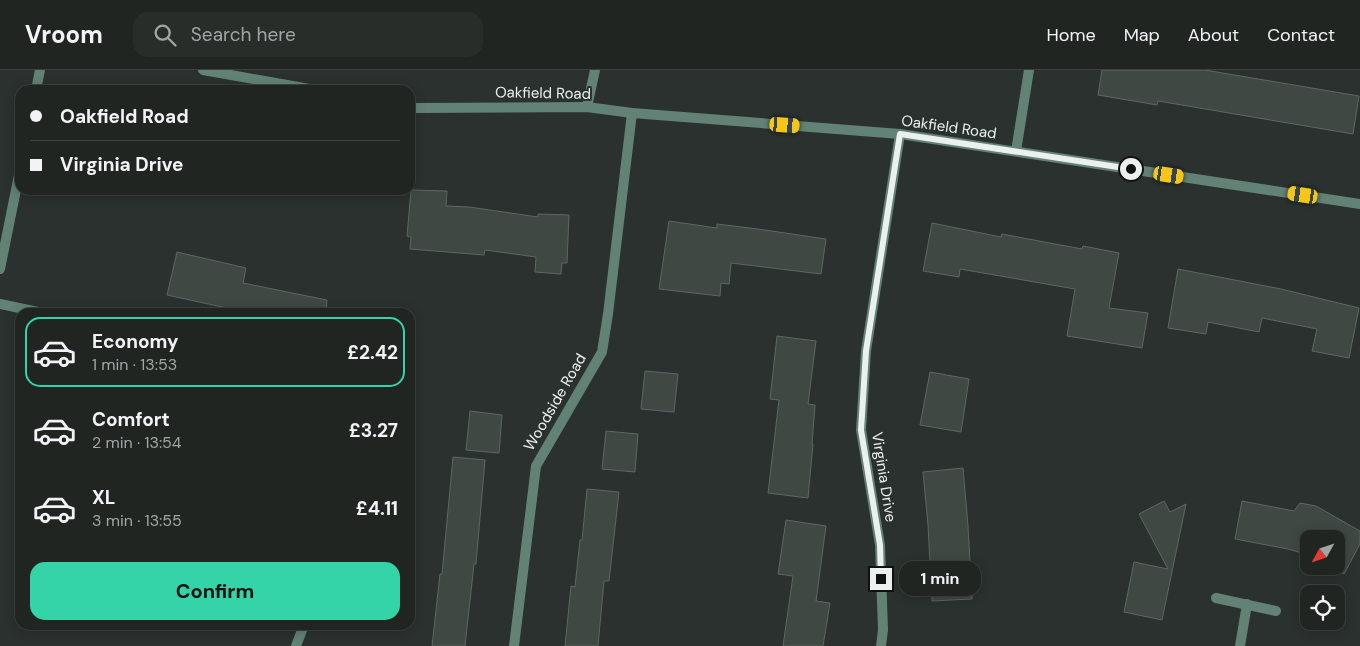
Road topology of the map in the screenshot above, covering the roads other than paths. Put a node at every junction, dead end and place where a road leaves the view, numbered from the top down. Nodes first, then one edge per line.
1 (40, 70) edge
2 (203, 70) edge
3 (595, 70) edge
4 (1029, 70) edge
5 (37, 85) edge
6 (287, 85) edge
7 (587, 107) junction
8 (415, 108) edge
9 (632, 114) junction
10 (900, 134) junction
11 (1016, 152) junction
12 (15, 195) edge
13 (1360, 204) edge
14 (0, 269) edge
15 (0, 304) edge
16 (19, 308) edge
17 (1216, 598) dead end
18 (1247, 604) junction
19 (1276, 611) dead end
20 (302, 630) edge
21 (296, 646) edge
22 (514, 646) edge
23 (881, 646) edge
24 (1240, 646) edge

1 - 5 street
2 - 6 street
3 - 7 street
4 - 11 street
7 - 8 street, Oakfield Road
7 - 9 street, Oakfield Road
9 - 10 street, Oakfield Road
9 - 22 street, Woodside Road
10 - 11 street, Oakfield Road
10 - 23 street, Virginia Drive
11 - 13 street, Oakfield Road
12 - 14 street
15 - 16 street
17 - 18 street
18 - 19 street
18 - 24 street
20 - 21 street

